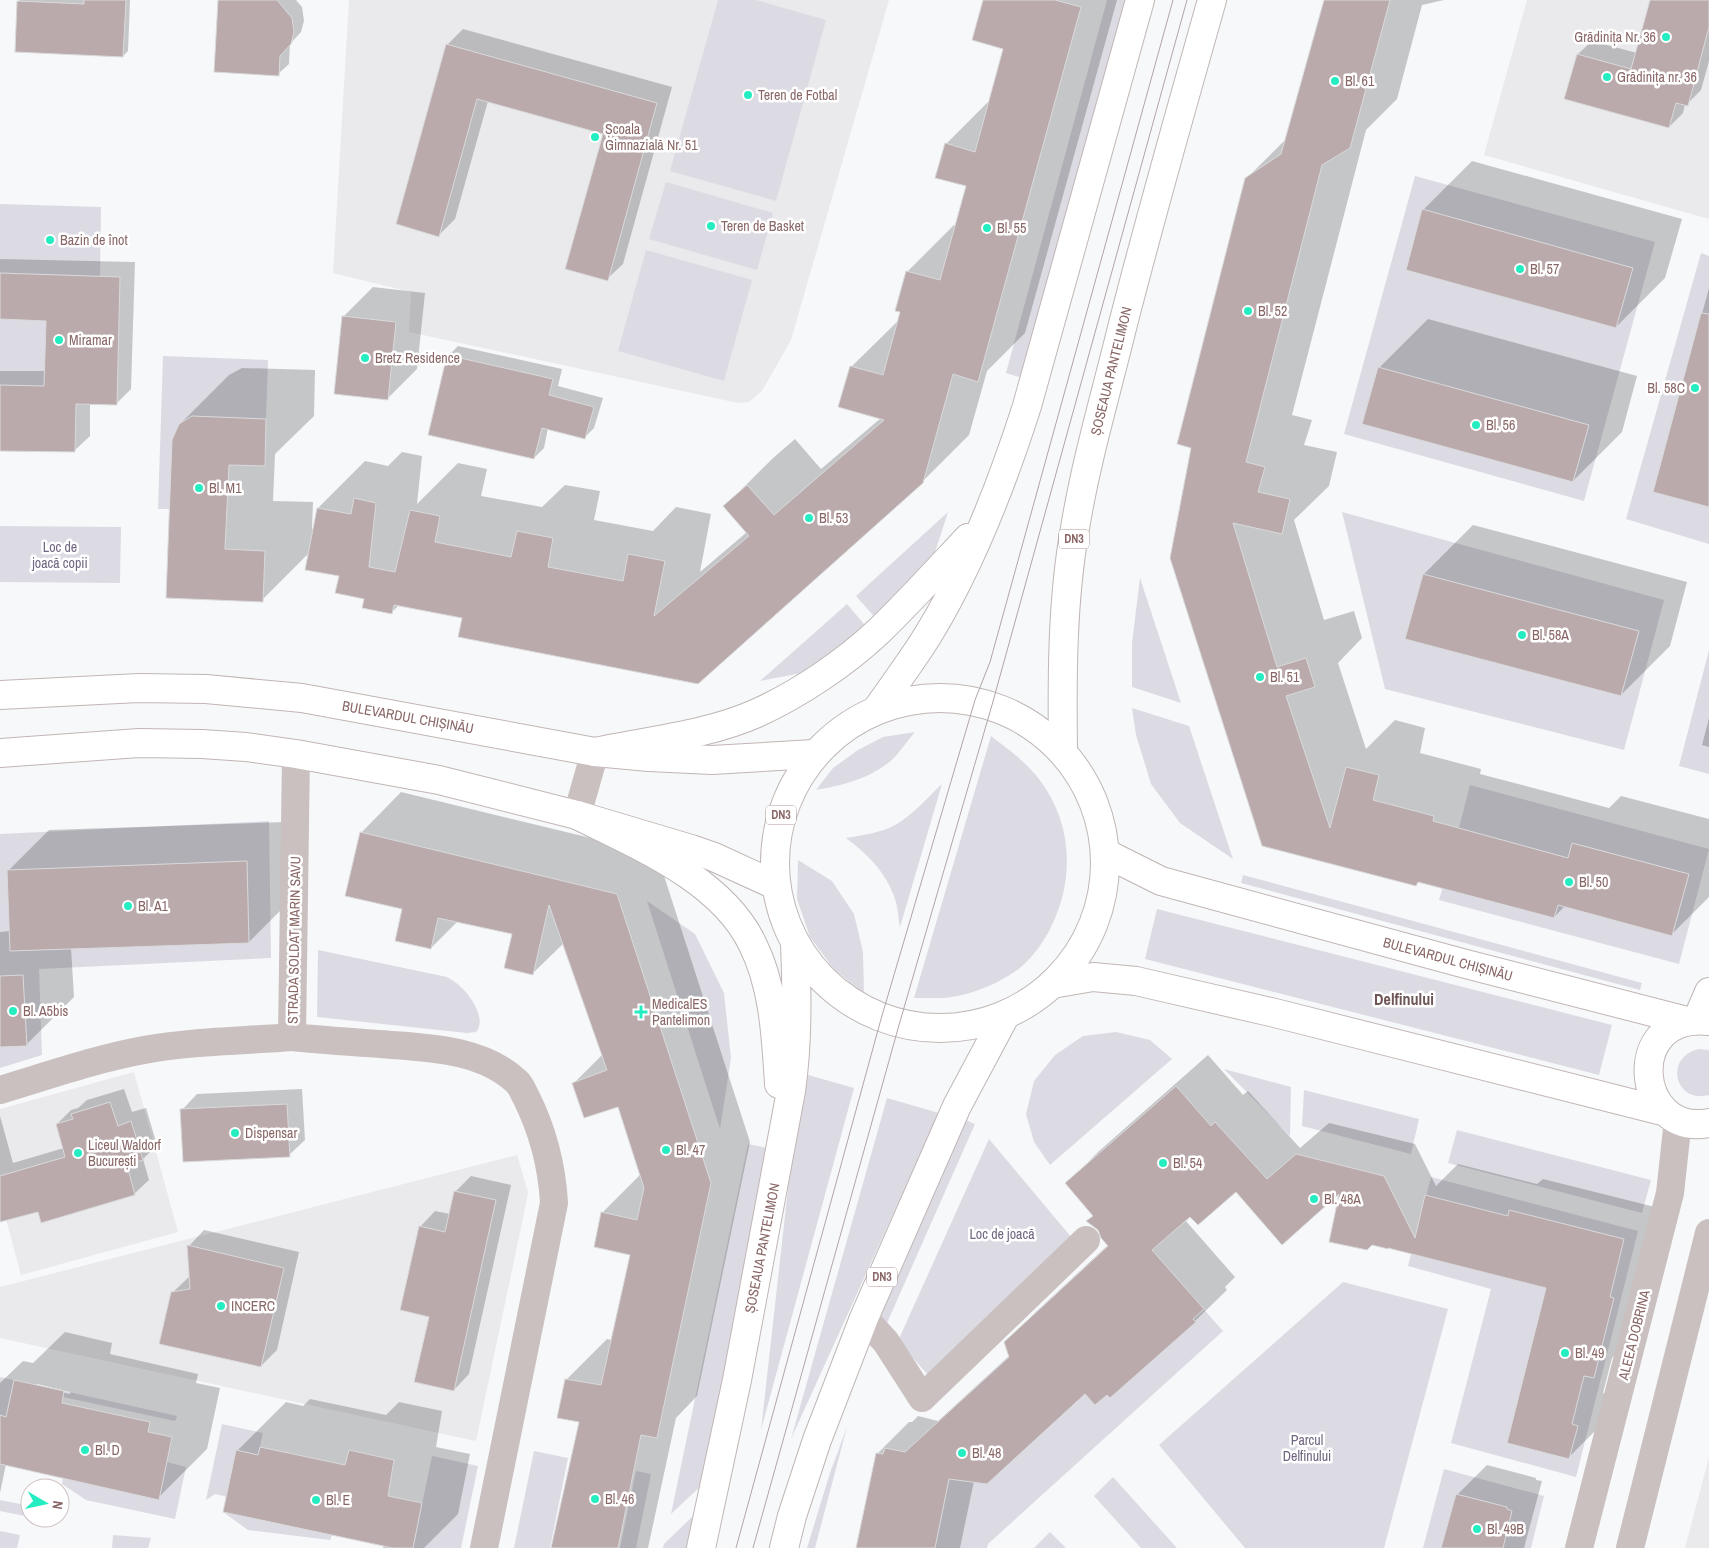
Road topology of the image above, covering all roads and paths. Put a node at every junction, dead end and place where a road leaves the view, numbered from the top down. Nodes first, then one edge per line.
1 (1140, 0) edge
2 (1212, 0) edge
3 (985, 521) junction
4 (0, 695) edge
5 (877, 709) junction
6 (1063, 751) junction
7 (595, 752) junction
8 (0, 753) edge
9 (296, 754) junction
10 (814, 754) junction
11 (577, 815) junction
12 (1105, 853) junction
13 (775, 885) junction
14 (795, 944) junction
15 (1052, 984) junction
16 (1709, 992) edge
17 (1005, 1016) junction
18 (1698, 1021) edge
19 (292, 1037) junction
20 (0, 1090) edge
21 (1672, 1116) junction
22 (1709, 1123) edge
23 (780, 1158) junction
24 (1709, 1233) edge
25 (1086, 1240) dead end
26 (864, 1318) junction
27 (484, 1548) edge
28 (701, 1548) edge
29 (784, 1548) edge
30 (1579, 1548) edge
31 (1630, 1548) edge

1 - 3 main road, DN3
2 - 6 main road, ȘOSEAUA PANTELIMON / DN3
3 - 5 main road, DN3
3 - 7 main road
4 - 7 main road, BULEVARDUL CHIȘINĂU
5 - 6 main road, DN3
5 - 10 main road, DN3
6 - 12 main road, DN3
7 - 10 main road, BULEVARDUL CHIȘINĂU
7 - 11 street
8 - 9 main road
9 - 11 main road
9 - 19 street, STRADA SOLDAT MARIN SAVU
10 - 13 main road, DN3
11 - 13 main road
11 - 23 main road
12 - 15 main road, DN3
12 - 18 main road, BULEVARDUL CHIȘINĂU
13 - 14 main road, DN3
14 - 17 main road, DN3
14 - 23 main road, ȘOSEAUA PANTELIMON / DN3
15 - 17 main road, DN3
15 - 21 main road
16 - 18 main road
17 - 26 main road, DN3
18 - 21 main road
19 - 20 street, STRADA SOLDAT MARIN SAVU
19 - 27 street
21 - 22 main road
21 - 30 street, ALEEA DOBRINA
23 - 28 main road, ȘOSEAUA PANTELIMON / DN3
24 - 31 street
25 - 26 street
26 - 29 main road, DN3

